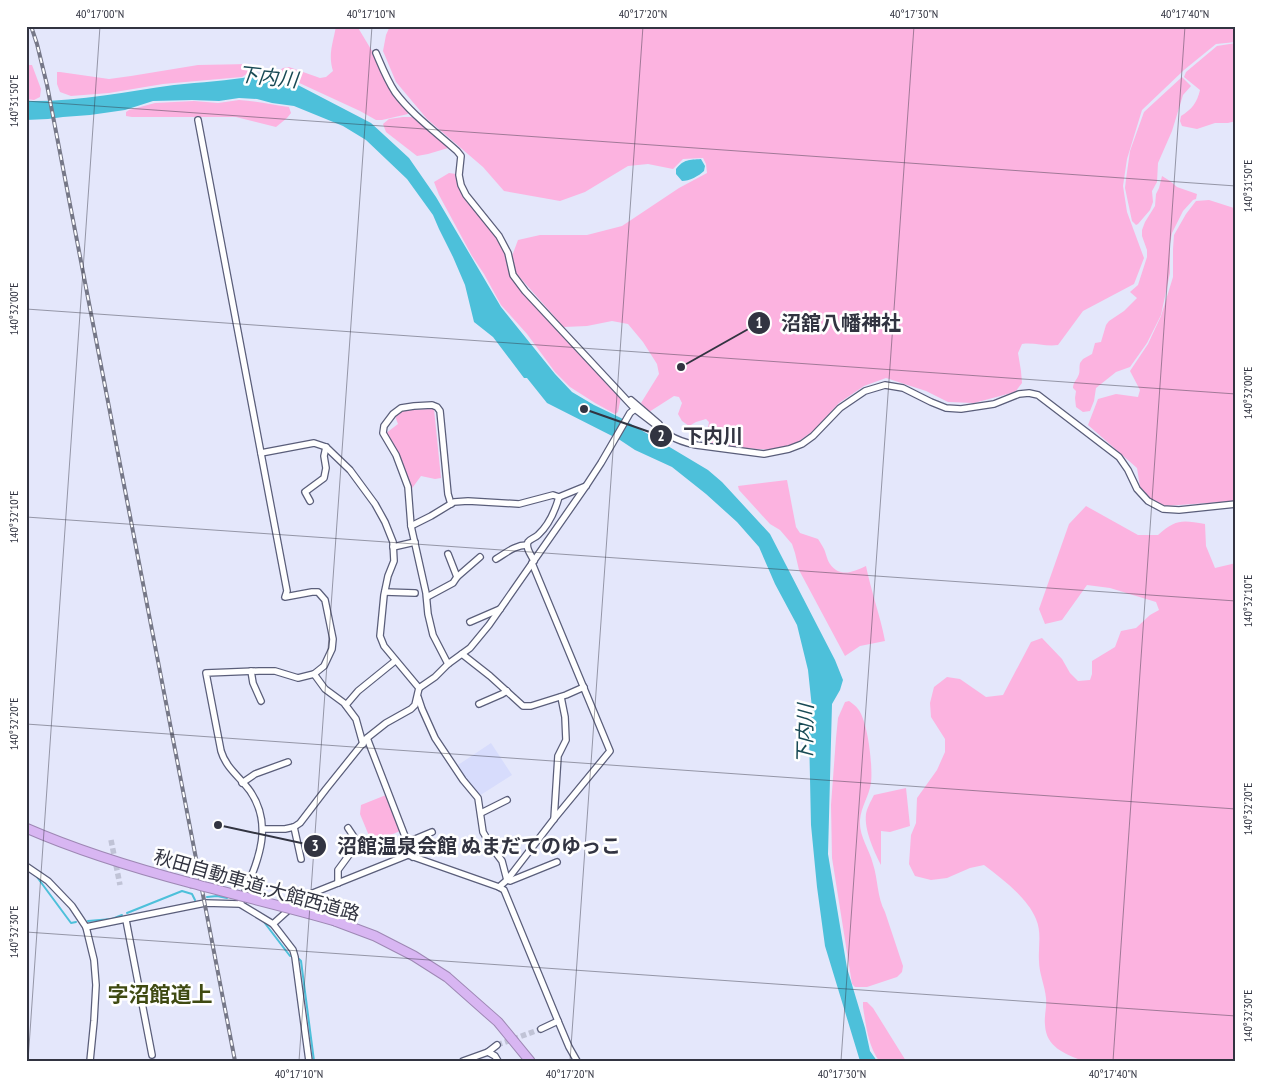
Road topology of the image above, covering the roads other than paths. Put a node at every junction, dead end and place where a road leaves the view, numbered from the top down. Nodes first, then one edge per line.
1 (376, 53) dead end
2 (198, 120) dead end
3 (630, 400) dead end
4 (633, 411) junction
5 (668, 435) junction
6 (326, 447) junction
7 (261, 453) junction
8 (586, 486) junction
9 (559, 497) junction
10 (310, 501) dead end
11 (451, 504) junction
12 (1236, 504) edge
13 (411, 526) junction
14 (414, 542) junction
15 (527, 545) junction
16 (393, 547) junction
17 (448, 554) dead end
18 (480, 557) dead end
19 (496, 559) dead end
20 (533, 562) junction
21 (457, 577) junction
22 (385, 592) junction
23 (415, 593) dead end
24 (427, 597) junction
25 (500, 609) junction
26 (470, 622) dead end
27 (462, 654) junction
28 (396, 662) junction
29 (448, 664) junction
30 (251, 671) junction
31 (314, 674) junction
32 (584, 687) junction
33 (419, 688) junction
34 (507, 691) junction
35 (561, 696) junction
36 (418, 697) junction
37 (261, 701) dead end
38 (479, 704) dead end
39 (346, 705) junction
40 (367, 738) junction
41 (362, 744) junction
42 (288, 762) dead end
43 (242, 783) junction
44 (507, 800) dead end
45 (481, 814) junction
46 (554, 819) junction
47 (294, 827) junction
48 (26, 828) edge
49 (348, 828) dead end
50 (263, 829) junction
51 (432, 832) dead end
52 (408, 842) junction
53 (414, 857) junction
54 (301, 859) dead end
55 (557, 862) dead end
56 (26, 866) edge
57 (507, 880) junction
58 (338, 884) junction
59 (499, 887) junction
60 (240, 904) junction
61 (126, 920) junction
62 (273, 924) junction
63 (86, 927) junction
64 (558, 1021) junction
65 (542, 1029) tunnel mouth
66 (497, 1045) tunnel mouth
67 (488, 1052) junction
68 (152, 1055) dead end
69 (90, 1061) edge
70 (309, 1061) edge
71 (463, 1061) edge
72 (498, 1061) edge
73 (530, 1061) edge
74 (577, 1061) edge

1 - 4 street
2 - 7 street
3 - 5 street
4 - 5 street
4 - 8 street
5 - 12 street
6 - 7 street
6 - 10 street
6 - 16 street
7 - 31 street
8 - 9 street
8 - 20 street
9 - 11 street
9 - 15 street
11 - 13 street
11 - 13 street
13 - 14 street
14 - 16 street
14 - 24 street
15 - 19 street
15 - 20 street
16 - 22 street
17 - 21 street
18 - 21 street
20 - 25 street
20 - 32 street
21 - 24 street
22 - 23 street
22 - 28 street
24 - 29 street
25 - 26 street
25 - 27 street
27 - 29 street
27 - 34 street
28 - 33 street
28 - 39 street
29 - 33 street
30 - 31 street
30 - 37 street
30 - 43 street
31 - 39 street
32 - 35 street
32 - 46 street
33 - 36 street
34 - 35 street
34 - 38 street
35 - 46 street
36 - 40 street
36 - 45 street
39 - 41 street
40 - 41 street
40 - 52 street
41 - 47 street
42 - 43 street
43 - 50 street
44 - 45 street
45 - 57 street
46 - 57 street
47 - 50 street
47 - 54 street
48 - 73 highway, 秋田自動車道;大館西道路, bridge
49 - 58 street
50 - 60 street
51 - 52 street
52 - 53 street
53 - 58 street
53 - 59 street
55 - 57 street
56 - 63 street
57 - 59 street
58 - 62 street
59 - 64 street
60 - 61 street
60 - 62 street
61 - 63 street
61 - 68 street
62 - 70 street
63 - 69 street
64 - 65 street
64 - 74 street
66 - 67 street
67 - 71 street
67 - 72 street

